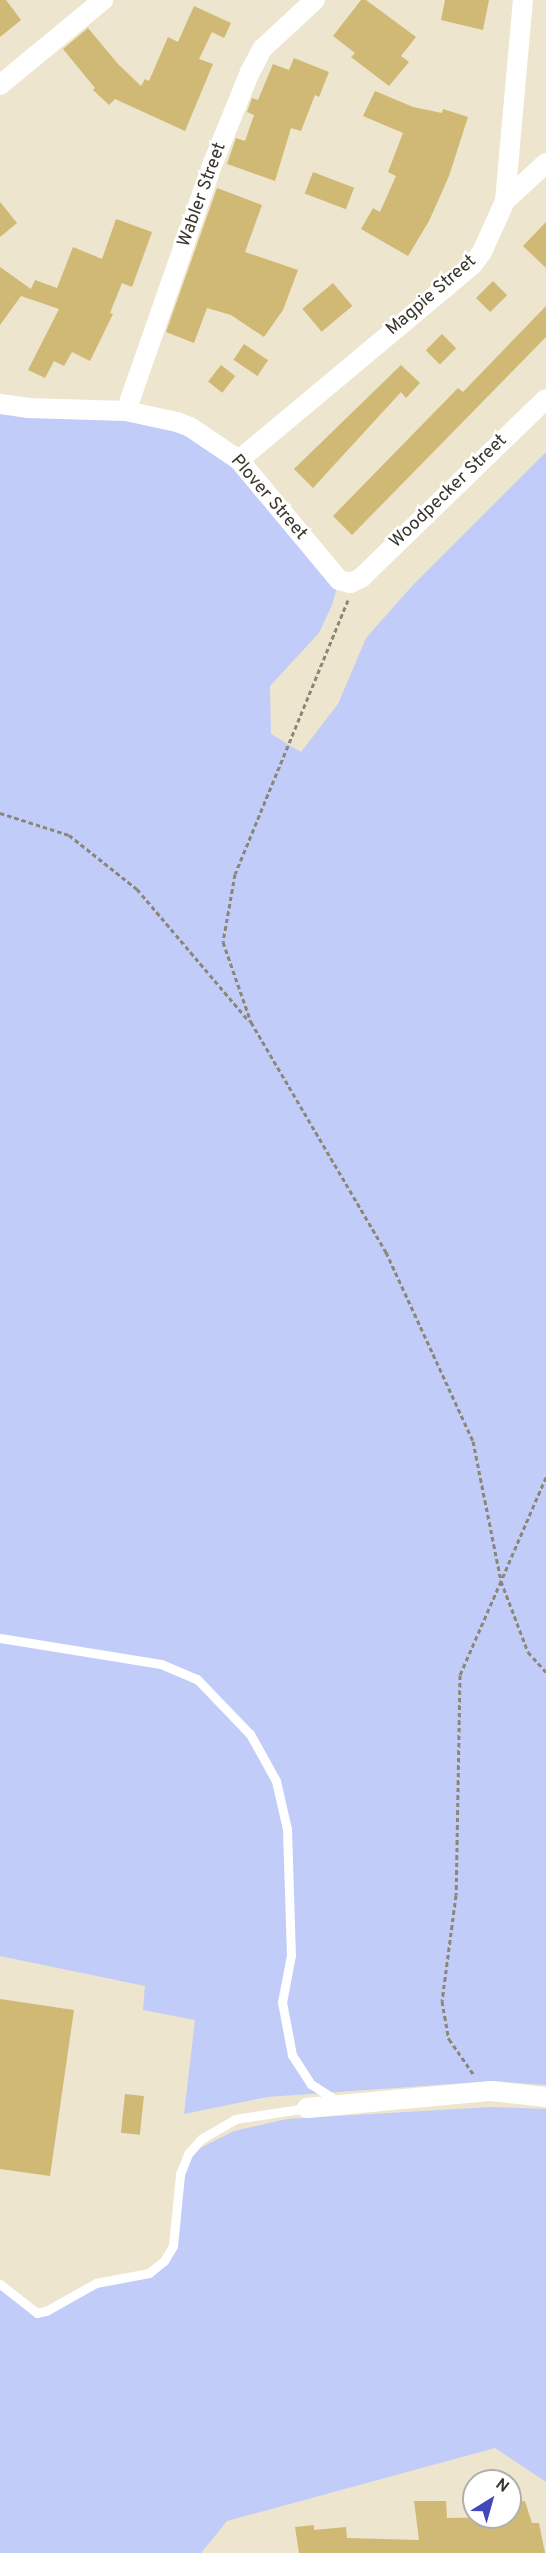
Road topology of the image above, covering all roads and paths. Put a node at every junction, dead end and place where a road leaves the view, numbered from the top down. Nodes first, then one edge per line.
1 (103, 0) edge
2 (315, 0) edge
3 (523, 0) edge
4 (0, 85) edge
5 (546, 163) edge
6 (506, 201) junction
7 (546, 399) edge
8 (0, 404) edge
9 (126, 411) junction
10 (239, 460) junction
11 (353, 582) junction
12 (0, 813) edge
13 (250, 1022) junction
14 (546, 1477) edge
15 (501, 1581) junction
16 (0, 1638) edge
17 (546, 1672) edge
18 (491, 2091) junction
19 (546, 2097) edge
20 (341, 2104) junction
21 (307, 2108) joint
22 (0, 2284) edge

1 - 4 street
2 - 9 street, Wabler Street
3 - 6 street, Magpie Street
5 - 6 street
6 - 10 street, Magpie Street
7 - 11 street, Woodpecker Street
8 - 9 street, Plover Street
9 - 10 street, Plover Street
10 - 11 street, Plover Street
11 - 13 path
12 - 13 path
13 - 15 path
14 - 15 path
15 - 17 path
15 - 18 path
16 - 20 lane
18 - 19 street
18 - 20 street
20 - 21 street
21 - 22 lane

